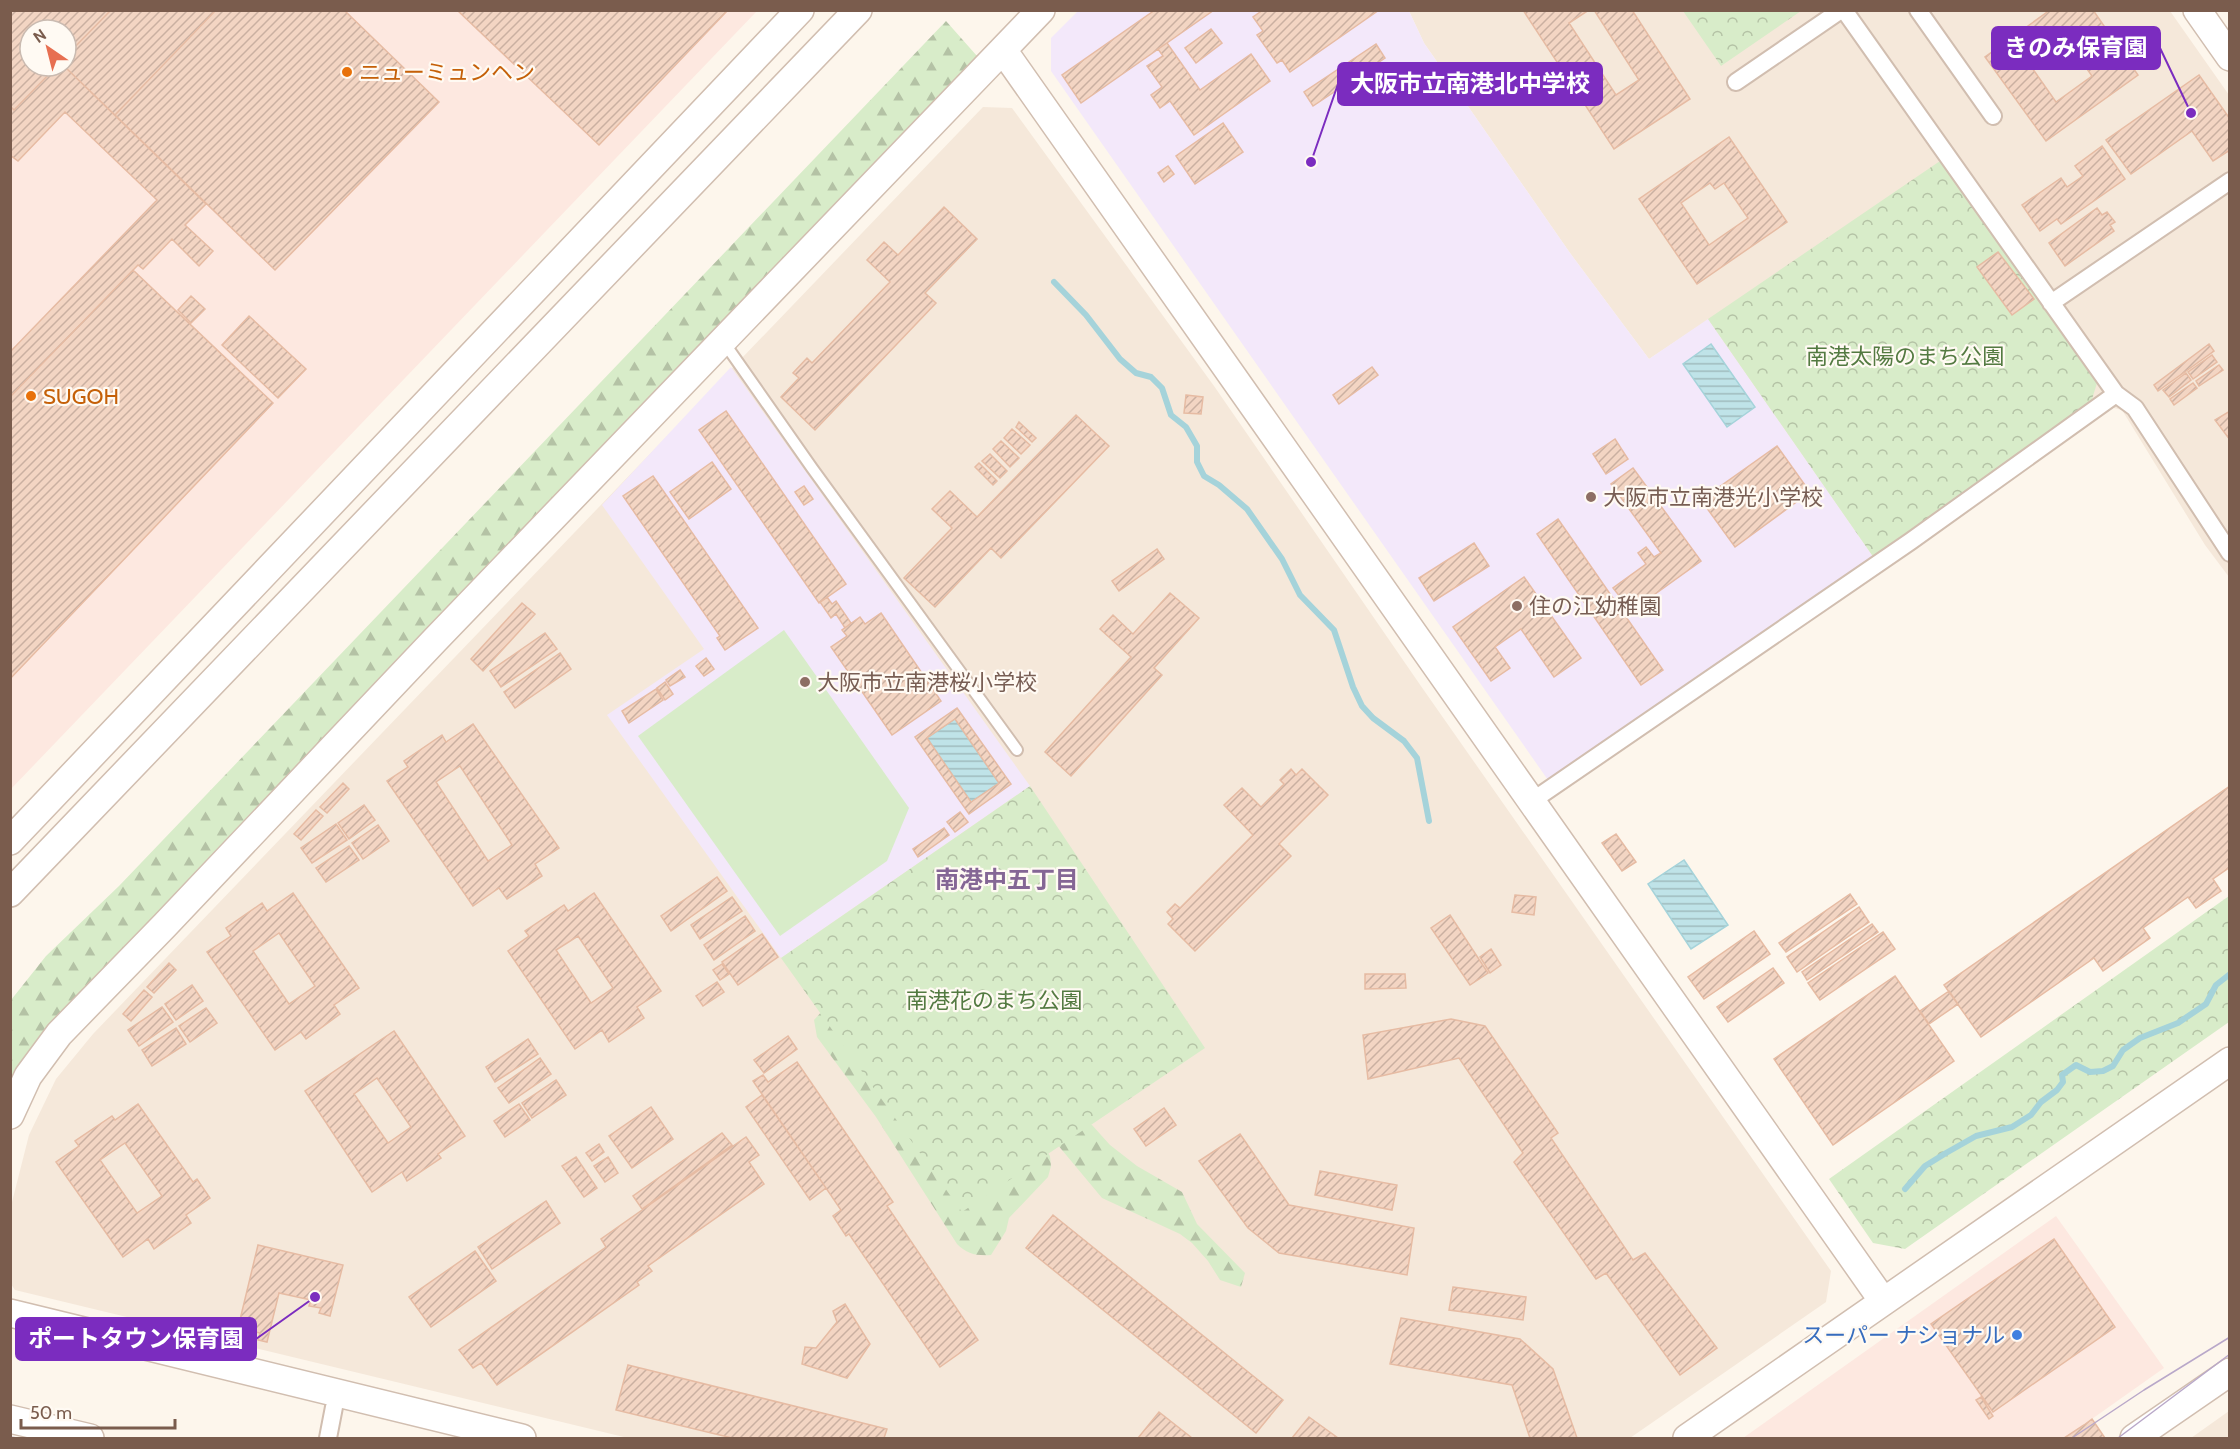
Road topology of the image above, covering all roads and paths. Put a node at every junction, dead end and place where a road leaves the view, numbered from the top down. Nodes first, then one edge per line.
1 (800, 10) edge
2 (858, 10) edge
3 (1041, 10) edge
4 (1843, 10) edge
5 (1918, 10) edge
6 (2197, 10) edge
7 (1003, 50) junction
8 (2229, 57) edge
9 (1736, 82) dead end
10 (1993, 116) dead end
11 (2229, 181) edge
12 (2051, 303) junction
13 (723, 340) junction
14 (2116, 394) junction
15 (2229, 553) edge
16 (1017, 750) dead end
17 (1532, 801) junction
18 (10, 842) edge
19 (10, 893) edge
20 (2229, 1061) edge
21 (10, 1115) edge
22 (1883, 1301) junction
23 (10, 1313) edge
24 (2229, 1372) edge
25 (334, 1407) dead end
26 (10, 1419) edge
27 (90, 1438) edge
28 (328, 1438) edge
29 (522, 1438) edge
30 (1687, 1438) edge
31 (2134, 1438) edge

1 - 18 street
2 - 19 street
3 - 7 street
4 - 9 street
4 - 12 street
5 - 10 street
6 - 8 street
7 - 13 street
7 - 17 street
11 - 12 street
12 - 14 street
13 - 16 lane
13 - 21 street
14 - 15 street
14 - 17 street
17 - 22 street
20 - 22 street
22 - 30 street
23 - 29 street
24 - 31 street
25 - 28 street
26 - 27 street

